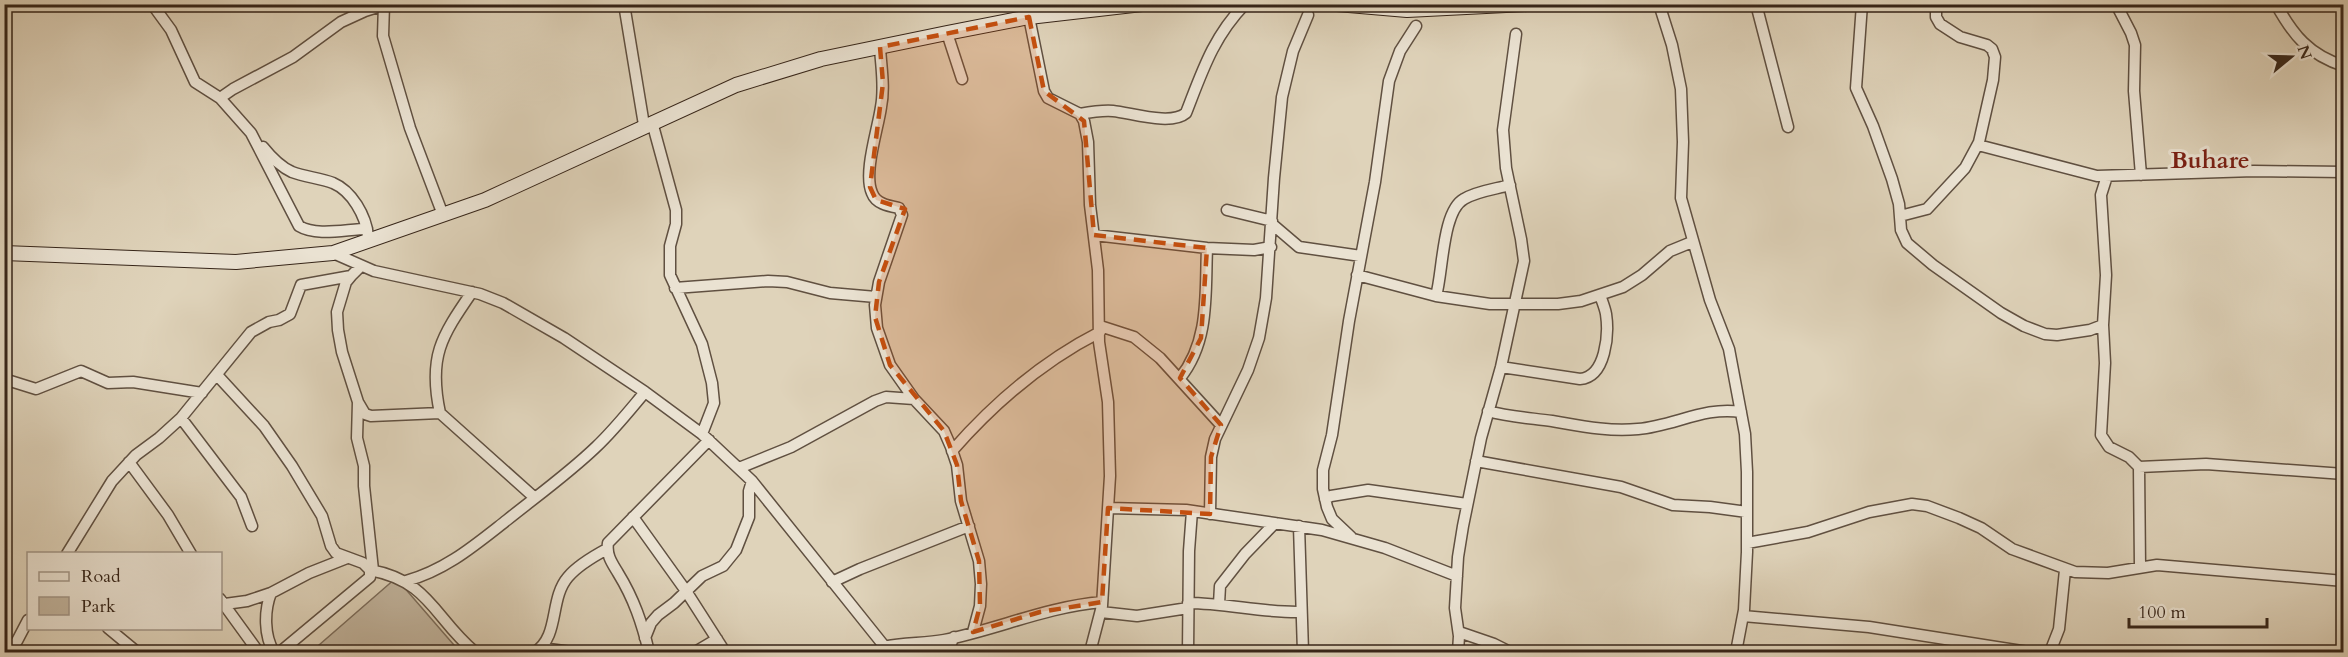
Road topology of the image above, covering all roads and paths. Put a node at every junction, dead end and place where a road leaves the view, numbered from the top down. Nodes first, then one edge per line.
1 (152, 4) edge
2 (624, 4) edge
3 (1142, 4) edge
4 (1245, 4) edge
5 (1337, 4) edge
6 (1527, 4) edge
7 (1659, 4) edge
8 (1756, 4) edge
9 (1862, 4) edge
10 (1936, 4) edge
11 (2116, 4) edge
12 (2276, 4) edge
13 (384, 5) edge
14 (1308, 15) dead end
15 (1029, 17) junction
16 (1416, 26) dead end
17 (947, 33) junction
18 (1516, 34) dead end
19 (880, 47) junction
20 (2343, 66) edge
21 (963, 79) dead end
22 (220, 98) junction
23 (1080, 114) junction
24 (648, 124) junction
25 (1788, 127) dead end
26 (251, 133) junction
27 (1978, 145) junction
28 (2343, 172) edge
29 (2141, 175) junction
30 (2107, 176) junction
31 (1510, 185) junction
32 (1227, 210) dead end
33 (443, 215) junction
34 (1900, 216) junction
35 (1272, 223) junction
36 (1094, 235) junction
37 (368, 236) junction
38 (1692, 242) junction
39 (1299, 247) junction
40 (1207, 248) junction
41 (1270, 249) junction
42 (4, 253) edge
43 (333, 253) junction
44 (1361, 256) junction
45 (361, 266) junction
46 (1357, 274) junction
47 (351, 276) junction
48 (675, 288) junction
49 (472, 292) junction
50 (1436, 296) junction
51 (1600, 296) junction
52 (876, 297) junction
53 (1515, 303) junction
54 (2103, 325) junction
55 (1100, 329) junction
56 (1501, 367) junction
57 (217, 375) junction
58 (1180, 378) junction
59 (4, 379) edge
60 (645, 392) junction
61 (202, 393) junction
62 (914, 399) junction
63 (358, 402) junction
64 (1488, 411) junction
65 (1741, 412) junction
66 (440, 413) junction
67 (181, 417) junction
68 (1221, 424) junction
69 (706, 437) junction
70 (952, 451) junction
71 (1476, 461) junction
72 (129, 462) junction
73 (2139, 467) junction
74 (740, 468) junction
75 (2343, 474) edge
76 (752, 481) junction
77 (534, 498) junction
78 (1325, 499) junction
79 (1467, 504) junction
80 (1109, 508) junction
81 (1192, 511) junction
82 (1746, 512) junction
83 (1210, 514) junction
84 (633, 517) junction
85 (1275, 523) junction
86 (252, 526) dead end
87 (969, 526) junction
88 (1299, 526) junction
89 (1351, 537) junction
90 (1747, 543) junction
91 (607, 549) junction
92 (68, 552) edge
93 (190, 552) edge
94 (347, 558) junction
95 (2140, 567) junction
96 (372, 570) junction
97 (2065, 570) junction
98 (1457, 576) junction
99 (406, 581) junction
100 (2343, 581) edge
101 (832, 582) junction
102 (686, 591) junction
103 (271, 593) junction
104 (223, 602) edge
105 (1219, 604) junction
106 (1188, 606) junction
107 (1102, 607) junction
108 (1301, 612) junction
109 (1743, 616) junction
110 (27, 622) edge
111 (110, 630) edge
112 (973, 632) junction
113 (1459, 632) junction
114 (954, 637) junction
115 (645, 638) junction
116 (717, 639) junction
117 (257, 650) dead end
118 (539, 650) edge
119 (887, 650) edge
120 (7, 652) edge
121 (137, 652) edge
122 (274, 652) edge
123 (280, 652) edge
124 (475, 652) edge
125 (571, 652) edge
126 (649, 652) edge
127 (695, 652) edge
128 (725, 652) edge
129 (947, 652) edge
130 (1090, 652) edge
131 (1188, 652) edge
132 (1303, 652) edge
133 (1458, 652) edge
134 (1510, 652) edge
135 (1736, 652) edge
136 (2028, 652) edge
137 (2050, 652) edge

1 - 22 street
2 - 24 street
3 - 15 main road
4 - 23 street
5 - 6 main road
7 - 38 street
8 - 25 street
9 - 34 street
10 - 27 street
11 - 29 street
12 - 20 street
13 - 22 street
13 - 33 street
14 - 35 street
15 - 17 main road
15 - 23 street
16 - 44 street
17 - 19 main road
17 - 21 street
18 - 31 street
19 - 24 main road
19 - 52 street
22 - 26 street
23 - 36 street
24 - 33 main road
24 - 48 street
26 - 37 street
26 - 37 street
27 - 30 street
27 - 34 street
28 - 29 street
29 - 30 street
30 - 54 street
31 - 50 street
31 - 53 street
32 - 35 street
33 - 37 main road
34 - 54 street
35 - 39 street
35 - 41 street
36 - 40 street
36 - 55 street
37 - 43 main road
38 - 51 street
38 - 65 street
39 - 41 street
39 - 44 street
40 - 41 street
40 - 58 street
41 - 68 street
42 - 43 main road
43 - 45 street
44 - 46 street
45 - 47 street
45 - 49 street
46 - 50 street
46 - 78 street
47 - 57 street
47 - 63 street
48 - 52 street
48 - 69 street
49 - 60 street
49 - 66 street
50 - 53 street
51 - 53 street
51 - 56 street
52 - 62 street
53 - 56 street
54 - 73 street
55 - 58 street
55 - 70 street
55 - 80 street
56 - 64 street
57 - 61 street
57 - 94 street
58 - 68 street
59 - 61 street
60 - 69 street
60 - 77 street
61 - 67 street
62 - 70 street
62 - 74 street
63 - 66 street
63 - 96 street
64 - 65 street
64 - 71 street
65 - 82 street
66 - 77 street
67 - 72 street
67 - 86 street
68 - 83 street
69 - 74 street
69 - 84 street
70 - 87 street
71 - 79 street
71 - 82 street
72 - 92 street
72 - 93 street
73 - 75 street
73 - 95 street
74 - 76 street
76 - 101 street
76 - 102 street
77 - 99 street
78 - 79 street
78 - 89 street
79 - 98 street
80 - 81 street
80 - 107 street
81 - 83 street
81 - 106 street
82 - 90 street
83 - 85 street
84 - 91 street
84 - 102 street
85 - 88 street
85 - 105 street
87 - 101 street
87 - 112 street
88 - 89 street
88 - 108 street
89 - 98 street
90 - 97 street
90 - 109 street
91 - 115 street
91 - 118 street
94 - 96 street
94 - 103 street
95 - 97 street
95 - 100 street
96 - 99 street
96 - 123 street
97 - 137 street
98 - 113 street
99 - 124 street
101 - 119 street
102 - 115 street
102 - 116 street
103 - 104 street
103 - 122 street
104 - 117 street
105 - 106 street
105 - 108 street
106 - 107 street
106 - 131 street
107 - 112 street
107 - 130 street
108 - 132 street
109 - 135 street
109 - 136 street
110 - 120 street
111 - 121 street
112 - 114 street
113 - 133 street
113 - 134 street
114 - 119 street
114 - 129 street
115 - 126 street
116 - 127 street
116 - 128 street
118 - 125 street

